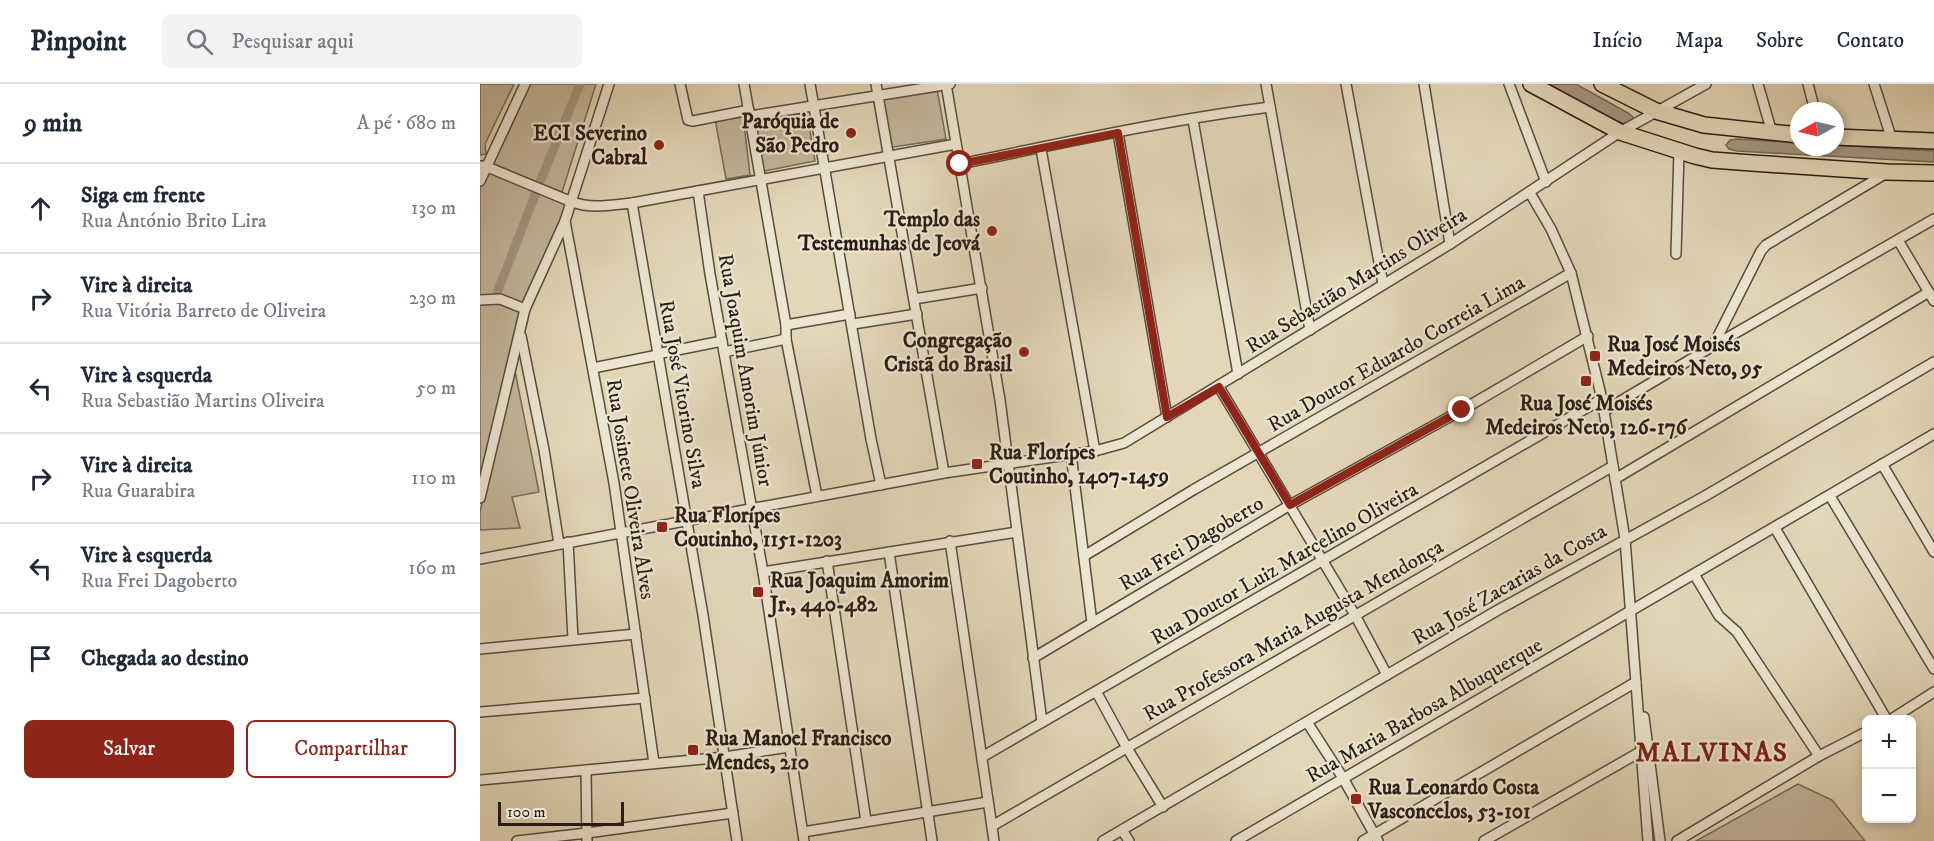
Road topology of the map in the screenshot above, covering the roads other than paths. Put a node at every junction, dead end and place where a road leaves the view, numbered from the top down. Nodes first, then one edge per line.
1 (525, 84) edge
2 (609, 84) edge
3 (680, 84) edge
4 (744, 84) edge
5 (810, 84) edge
6 (876, 84) edge
7 (947, 84) edge
8 (1266, 84) edge
9 (1346, 84) edge
10 (1424, 84) edge
11 (1509, 84) edge
12 (1531, 84) edge
13 (1602, 84) edge
14 (1706, 84) edge
15 (1758, 84) edge
16 (1808, 84) edge
17 (1874, 84) edge
18 (878, 95) junction
19 (1813, 102) edge
20 (814, 105) junction
21 (1270, 107) junction
22 (1656, 111) junction
23 (750, 113) junction
24 (1193, 120) junction
25 (1620, 132) junction
26 (1118, 133) junction
27 (1772, 133) junction
28 (1790, 134) edge
29 (1844, 137) edge
30 (1892, 140) junction
31 (1934, 141) edge
32 (956, 144) junction
33 (1041, 149) junction
34 (1679, 151) junction
35 (888, 158) junction
36 (960, 164) junction
37 (483, 166) edge
38 (824, 168) junction
39 (1887, 172) junction
40 (1934, 173) edge
41 (760, 179) junction
42 (480, 181) edge
43 (1546, 182) junction
44 (698, 190) junction
45 (1530, 193) junction
46 (572, 202) junction
47 (632, 203) junction
48 (1934, 219) edge
49 (566, 221) junction
50 (1898, 240) junction
51 (1450, 244) junction
52 (1676, 254) dead end
53 (1571, 273) junction
54 (1383, 284) junction
55 (982, 288) junction
56 (1929, 292) junction
57 (914, 299) junction
58 (480, 300) edge
59 (1934, 301) edge
60 (525, 309) junction
61 (917, 314) junction
62 (851, 319) junction
63 (786, 325) junction
64 (1310, 330) junction
65 (520, 331) junction
66 (1588, 336) junction
67 (786, 339) junction
68 (722, 341) junction
69 (1713, 346) junction
70 (724, 352) junction
71 (658, 355) junction
72 (1934, 362) edge
73 (593, 368) junction
74 (1238, 374) junction
75 (1219, 387) junction
76 (1602, 399) junction
77 (1604, 411) junction
78 (1167, 417) junction
79 (1934, 434) edge
80 (1095, 451) junction
81 (1259, 453) junction
82 (1071, 454) junction
83 (1008, 463) junction
84 (1882, 464) junction
85 (1613, 466) junction
86 (944, 473) junction
87 (1615, 479) junction
88 (881, 485) junction
89 (817, 496) junction
90 (1830, 496) junction
91 (480, 498) edge
92 (1290, 505) junction
93 (752, 509) junction
94 (687, 522) junction
95 (1775, 528) junction
96 (1017, 532) junction
97 (622, 533) junction
98 (1625, 539) junction
99 (950, 541) junction
100 (563, 543) junction
101 (889, 552) junction
102 (1934, 552) edge
103 (1084, 556) junction
104 (480, 559) edge
105 (1322, 560) junction
106 (827, 561) junction
107 (763, 572) junction
108 (1694, 574) junction
109 (1630, 611) junction
110 (1355, 615) junction
111 (1092, 623) junction
112 (636, 634) junction
113 (573, 639) junction
114 (480, 650) edge
115 (1033, 658) junction
116 (1934, 669) edge
117 (1387, 675) junction
118 (1636, 682) junction
119 (1934, 692) edge
120 (1097, 693) junction
121 (645, 698) junction
122 (480, 712) edge
123 (1885, 715) edge
124 (1896, 715) edge
125 (1042, 722) junction
126 (1307, 722) junction
127 (1862, 734) edge
128 (789, 747) junction
129 (1127, 748) junction
130 (1640, 752) junction
131 (1819, 756) junction
132 (725, 757) junction
133 (982, 757) junction
134 (654, 763) junction
135 (586, 770) junction
136 (1343, 778) junction
137 (480, 780) edge
138 (988, 802) junction
139 (1163, 807) junction
140 (733, 813) junction
141 (928, 813) junction
142 (866, 821) junction
143 (992, 826) junction
144 (1122, 830) junction
145 (804, 836) edge
146 (586, 837) edge
147 (1376, 838) edge
148 (517, 841) edge
149 (737, 841) edge
150 (932, 841) edge
151 (994, 841) edge
152 (1103, 841) edge
153 (1129, 841) edge
154 (1236, 841) edge
155 (1363, 841) edge
156 (1484, 841) edge
157 (1648, 841) edge
158 (1660, 841) edge
159 (1677, 841) edge

1 - 37 street
2 - 46 street
3 - 23 street
4 - 23 street
5 - 20 street
6 - 18 street
7 - 18 street
7 - 32 street
8 - 21 street
9 - 54 street
10 - 51 street
11 - 43 street
12 - 25 main road
13 - 22 main road
14 - 22 street, Rua Sebastião Martins Oliveira
15 - 27 street
16 - 19 street
17 - 30 street
18 - 20 street
18 - 35 street
20 - 23 street
20 - 38 street
21 - 24 street
21 - 64 street
22 - 25 street, Rua Sebastião Martins Oliveira
22 - 27 main road
23 - 41 street
24 - 26 street
24 - 74 street
25 - 34 main road
25 - 43 street, Rua Sebastião Martins Oliveira
26 - 33 street
26 - 78 street
27 - 28 main road
29 - 30 main road
30 - 31 main road
32 - 35 street
32 - 36 street
33 - 36 street
33 - 80 street
34 - 39 main road
34 - 52 street
35 - 38 street
35 - 57 street
36 - 55 street
37 - 42 street
37 - 46 street
38 - 41 street
38 - 62 street
39 - 40 main road
39 - 69 street
41 - 44 street
41 - 63 street
43 - 45 street, Rua Sebastião Martins Oliveira
44 - 47 street
44 - 68 street, Rua Joaquim Amorim Júnior
45 - 51 street, Rua Sebastião Martins Oliveira
45 - 53 street
46 - 47 street
46 - 49 street
47 - 71 street, Rua José Vitorino Silva
48 - 50 street
49 - 60 street
49 - 73 street, Rua Josinete Oliveira Alves
50 - 56 street
50 - 69 street
51 - 54 street, Rua Sebastião Martins Oliveira
53 - 66 street
53 - 81 street, Rua Doutor Eduardo Correia Lima
54 - 64 street, Rua Sebastião Martins Oliveira
55 - 57 street
55 - 83 street
56 - 59 street
56 - 87 street
57 - 61 street
58 - 60 street
60 - 65 street
61 - 62 street
61 - 86 street
62 - 63 street
62 - 88 street
63 - 67 street
64 - 74 street, Rua Sebastião Martins Oliveira
65 - 91 street
65 - 100 street
66 - 76 street
66 - 92 street, Rua Frei Dagoberto
67 - 70 street
67 - 89 street
68 - 70 street, Rua Joaquim Amorim Júnior
68 - 71 street
69 - 77 street
70 - 93 street, Rua Joaquim Amorim Júnior
71 - 73 street
71 - 94 street, Rua José Vitorino Silva
72 - 98 street, Rua José Zacarias da Costa
73 - 97 street, Rua Josinete Oliveira Alves
74 - 75 street, Rua Sebastião Martins Oliveira
75 - 78 street, Rua Sebastião Martins Oliveira
75 - 81 street
76 - 77 street
76 - 105 street, Rua Doutor Luiz Marcelino Oliveira
77 - 85 street
78 - 80 street, Rua Sebastião Martins Oliveira
79 - 84 street, Rua Maria Barbosa Albuquerque
80 - 82 street, Rua Sebastião Martins Oliveira
81 - 92 street
81 - 103 street, Rua Doutor Eduardo Correia Lima
82 - 83 street, Rua Sebastião Martins Oliveira
82 - 103 street
83 - 86 street, Rua Sebastião Martins Oliveira
83 - 96 street
84 - 90 street, Rua Maria Barbosa Albuquerque
84 - 102 street
85 - 87 street
85 - 110 street, Rua Professora Maria Augusta Mendonça
86 - 88 street, Rua Sebastião Martins Oliveira
87 - 98 street
88 - 89 street, Rua Sebastião Martins Oliveira
89 - 93 street, Rua Sebastião Martins Oliveira
90 - 95 street, Rua Maria Barbosa Albuquerque
90 - 116 street
92 - 105 street
92 - 111 street, Rua Frei Dagoberto
93 - 94 street, Rua Sebastião Martins Oliveira
93 - 107 street, Rua Joaquim Amorim Júnior
94 - 97 street, Rua Sebastião Martins Oliveira
94 - 132 street, Rua José Vitorino Silva
95 - 108 street, Rua Maria Barbosa Albuquerque
95 - 123 street
96 - 99 street
96 - 115 street
97 - 100 street, Rua Sebastião Martins Oliveira
97 - 112 street, Rua Josinete Oliveira Alves
98 - 109 street
98 - 117 street, Rua José Zacarias da Costa
99 - 101 street
99 - 133 street
100 - 104 street, Rua Sebastião Martins Oliveira
100 - 113 street
101 - 106 street
101 - 141 street
103 - 111 street
105 - 110 street
105 - 120 street, Rua Doutor Luiz Marcelino Oliveira
106 - 107 street
106 - 142 street
107 - 128 street, Rua Joaquim Amorim Júnior
108 - 109 street, Rua Maria Barbosa Albuquerque
108 - 131 street
109 - 118 street
109 - 136 street, Rua Maria Barbosa Albuquerque
109 - 158 street
110 - 117 street
110 - 129 street, Rua Professora Maria Augusta Mendonça
111 - 115 street, Rua Frei Dagoberto
112 - 113 street
112 - 121 street, Rua Josinete Oliveira Alves
113 - 114 street
115 - 125 street
117 - 126 street, Rua José Zacarias da Costa
118 - 130 street
118 - 147 street
119 - 124 street
120 - 125 street, Rua Doutor Luiz Marcelino Oliveira
120 - 129 street
121 - 122 street
121 - 134 street, Rua Josinete Oliveira Alves
125 - 133 street, Rua Doutor Luiz Marcelino Oliveira
126 - 136 street
126 - 139 street, Rua José Zacarias da Costa
127 - 131 street
128 - 132 street
128 - 145 street, Rua Joaquim Amorim Júnior
129 - 139 street
129 - 143 street, Rua Professora Maria Augusta Mendonça
130 - 156 street
130 - 157 street
131 - 159 street
132 - 134 street
132 - 140 street, Rua José Vitorino Silva
133 - 138 street
134 - 135 street
135 - 137 street
135 - 146 street
136 - 147 street
136 - 154 street, Rua Maria Barbosa Albuquerque
138 - 141 street
138 - 143 street
139 - 144 street, Rua José Zacarias da Costa
140 - 146 street
140 - 149 street, Rua José Vitorino Silva
141 - 142 street
141 - 150 street
142 - 145 street
143 - 151 street
144 - 152 street, Rua José Zacarias da Costa
144 - 153 street
146 - 148 street
147 - 155 street

